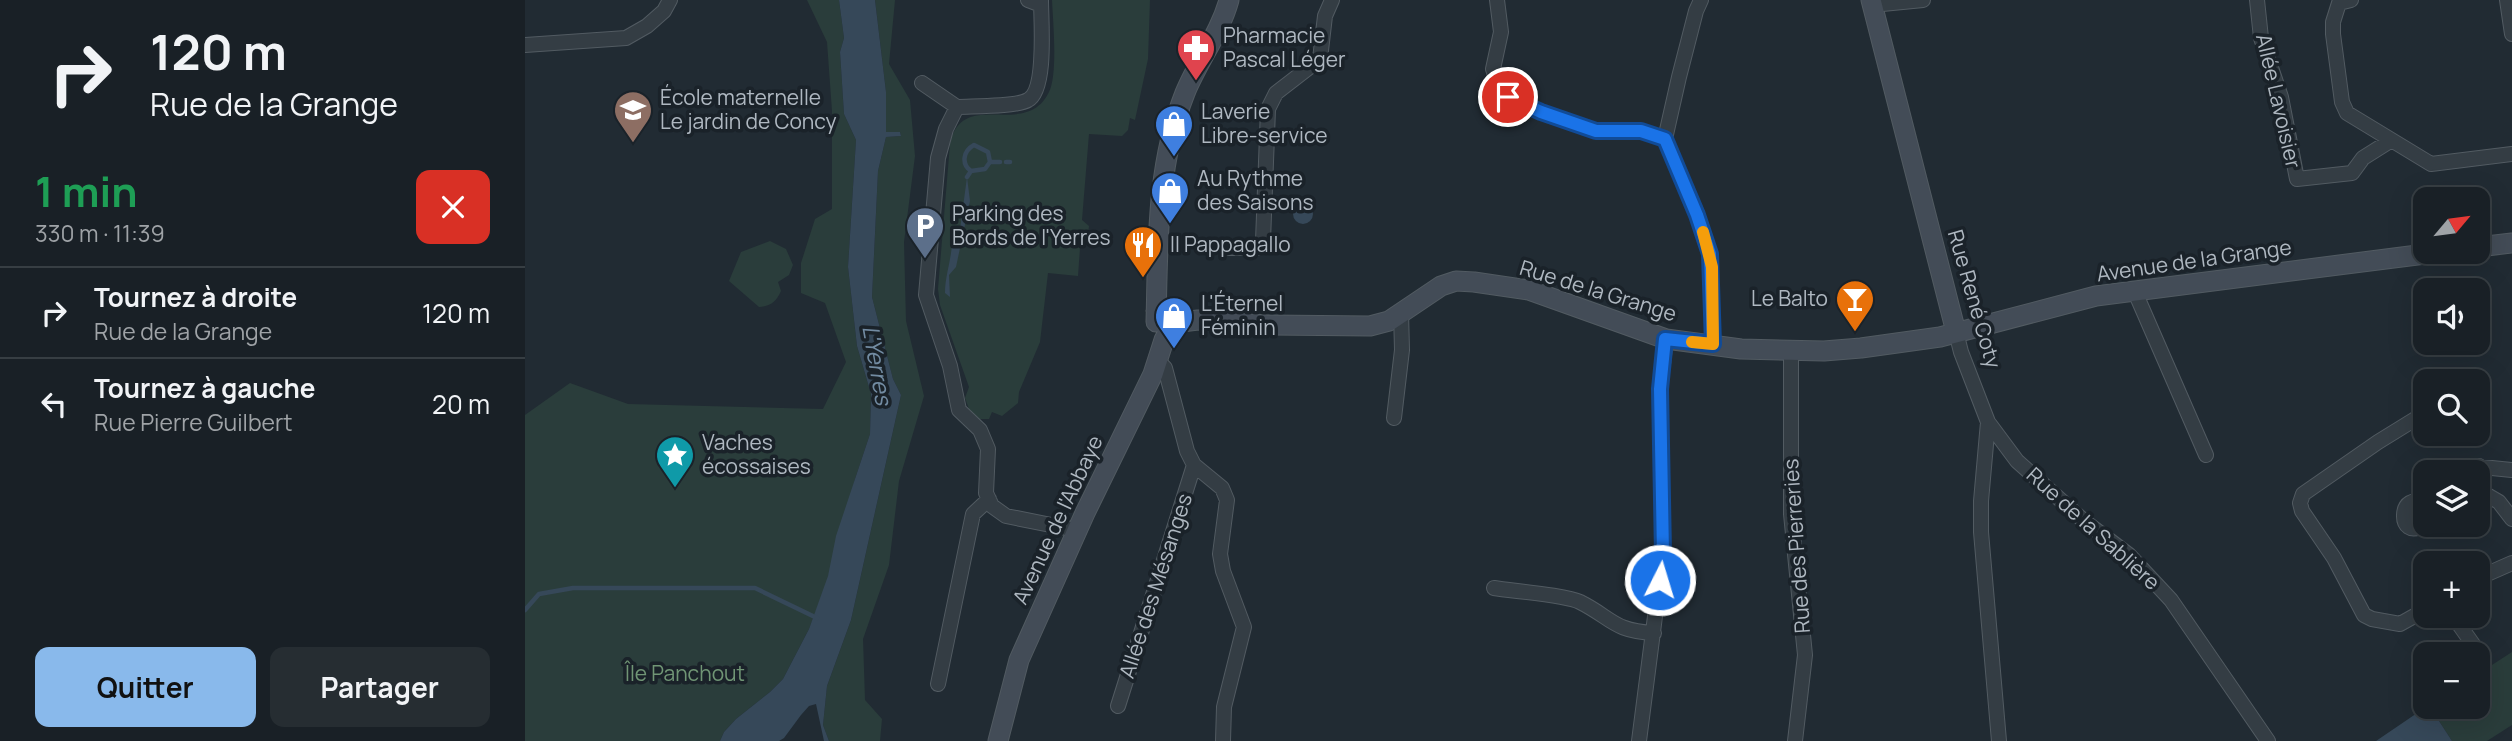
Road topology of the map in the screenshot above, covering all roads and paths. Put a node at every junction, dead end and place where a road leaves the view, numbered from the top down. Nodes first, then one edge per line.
1 (670, 0) edge
2 (1229, 0) edge
3 (1332, 0) edge
4 (1497, 0) edge
5 (1701, 0) edge
6 (1923, 0) edge
7 (2256, 0) edge
8 (2507, 0) edge
9 (2345, 1) edge
10 (1037, 2) edge
11 (1871, 2) edge
12 (2512, 34) edge
13 (525, 45) edge
14 (922, 83) dead end
15 (957, 107) junction
16 (1665, 139) junction
17 (2390, 141) junction
18 (2512, 154) edge
19 (2512, 243) edge
20 (2490, 246) edge
21 (1228, 248) dead end
22 (2413, 256) edge
23 (2135, 292) junction
24 (1156, 311) junction
25 (1401, 312) junction
26 (1173, 323) junction
27 (1956, 332) junction
28 (1665, 339) junction
29 (1713, 344) junction
30 (1791, 351) junction
31 (1158, 362) junction
32 (1394, 418) dead end
33 (2413, 420) edge
34 (1989, 422) junction
35 (2206, 455) dead end
36 (1194, 466) junction
37 (2490, 467) edge
38 (2512, 470) edge
39 (2490, 497) edge
40 (989, 499) junction
41 (2413, 502) edge
42 (2512, 519) edge
43 (2413, 528) edge
44 (1076, 530) junction
45 (2512, 563) edge
46 (2490, 573) edge
47 (1494, 588) dead end
48 (2413, 615) edge
49 (1654, 633) junction
50 (938, 684) dead end
51 (1118, 706) dead end
52 (998, 741) edge
53 (1223, 741) edge
54 (1639, 741) edge
55 (1795, 741) edge
56 (1999, 741) edge
57 (2268, 741) edge

1 - 13 street
2 - 24 street
3 - 21 street
4 - 16 street
5 - 16 street
6 - 11 street
7 - 17 street, Allée Lavoisier
8 - 12 street
9 - 17 street
10 - 15 street
11 - 27 street, Rue René Coty
14 - 15 street
15 - 40 street
16 - 29 street
17 - 18 street
19 - 20 street
22 - 23 street, Avenue de la Grange
23 - 27 street, Avenue de la Grange
23 - 35 street
24 - 26 street
24 - 31 street
25 - 26 street, Rue de la Grange
25 - 28 street, Rue de la Grange
25 - 32 street
26 - 31 street, Avenue de l'Abbaye
27 - 30 street, Rue de la Grange
27 - 34 street, Rue René Coty
28 - 29 street, Rue de la Grange
28 - 49 street
29 - 30 street, Rue de la Grange
30 - 55 street, Rue des Pierreries
31 - 36 street
31 - 44 street, Avenue de l'Abbaye
33 - 48 street
34 - 56 street, Rue René Coty
34 - 57 street, Rue de la Sablière
36 - 51 street, Allée des Mésanges
36 - 53 street
37 - 38 street
39 - 42 street
40 - 44 street
40 - 50 street
41 - 43 street
44 - 52 street, Avenue de l'Abbaye
45 - 46 street
47 - 49 street
49 - 54 street

